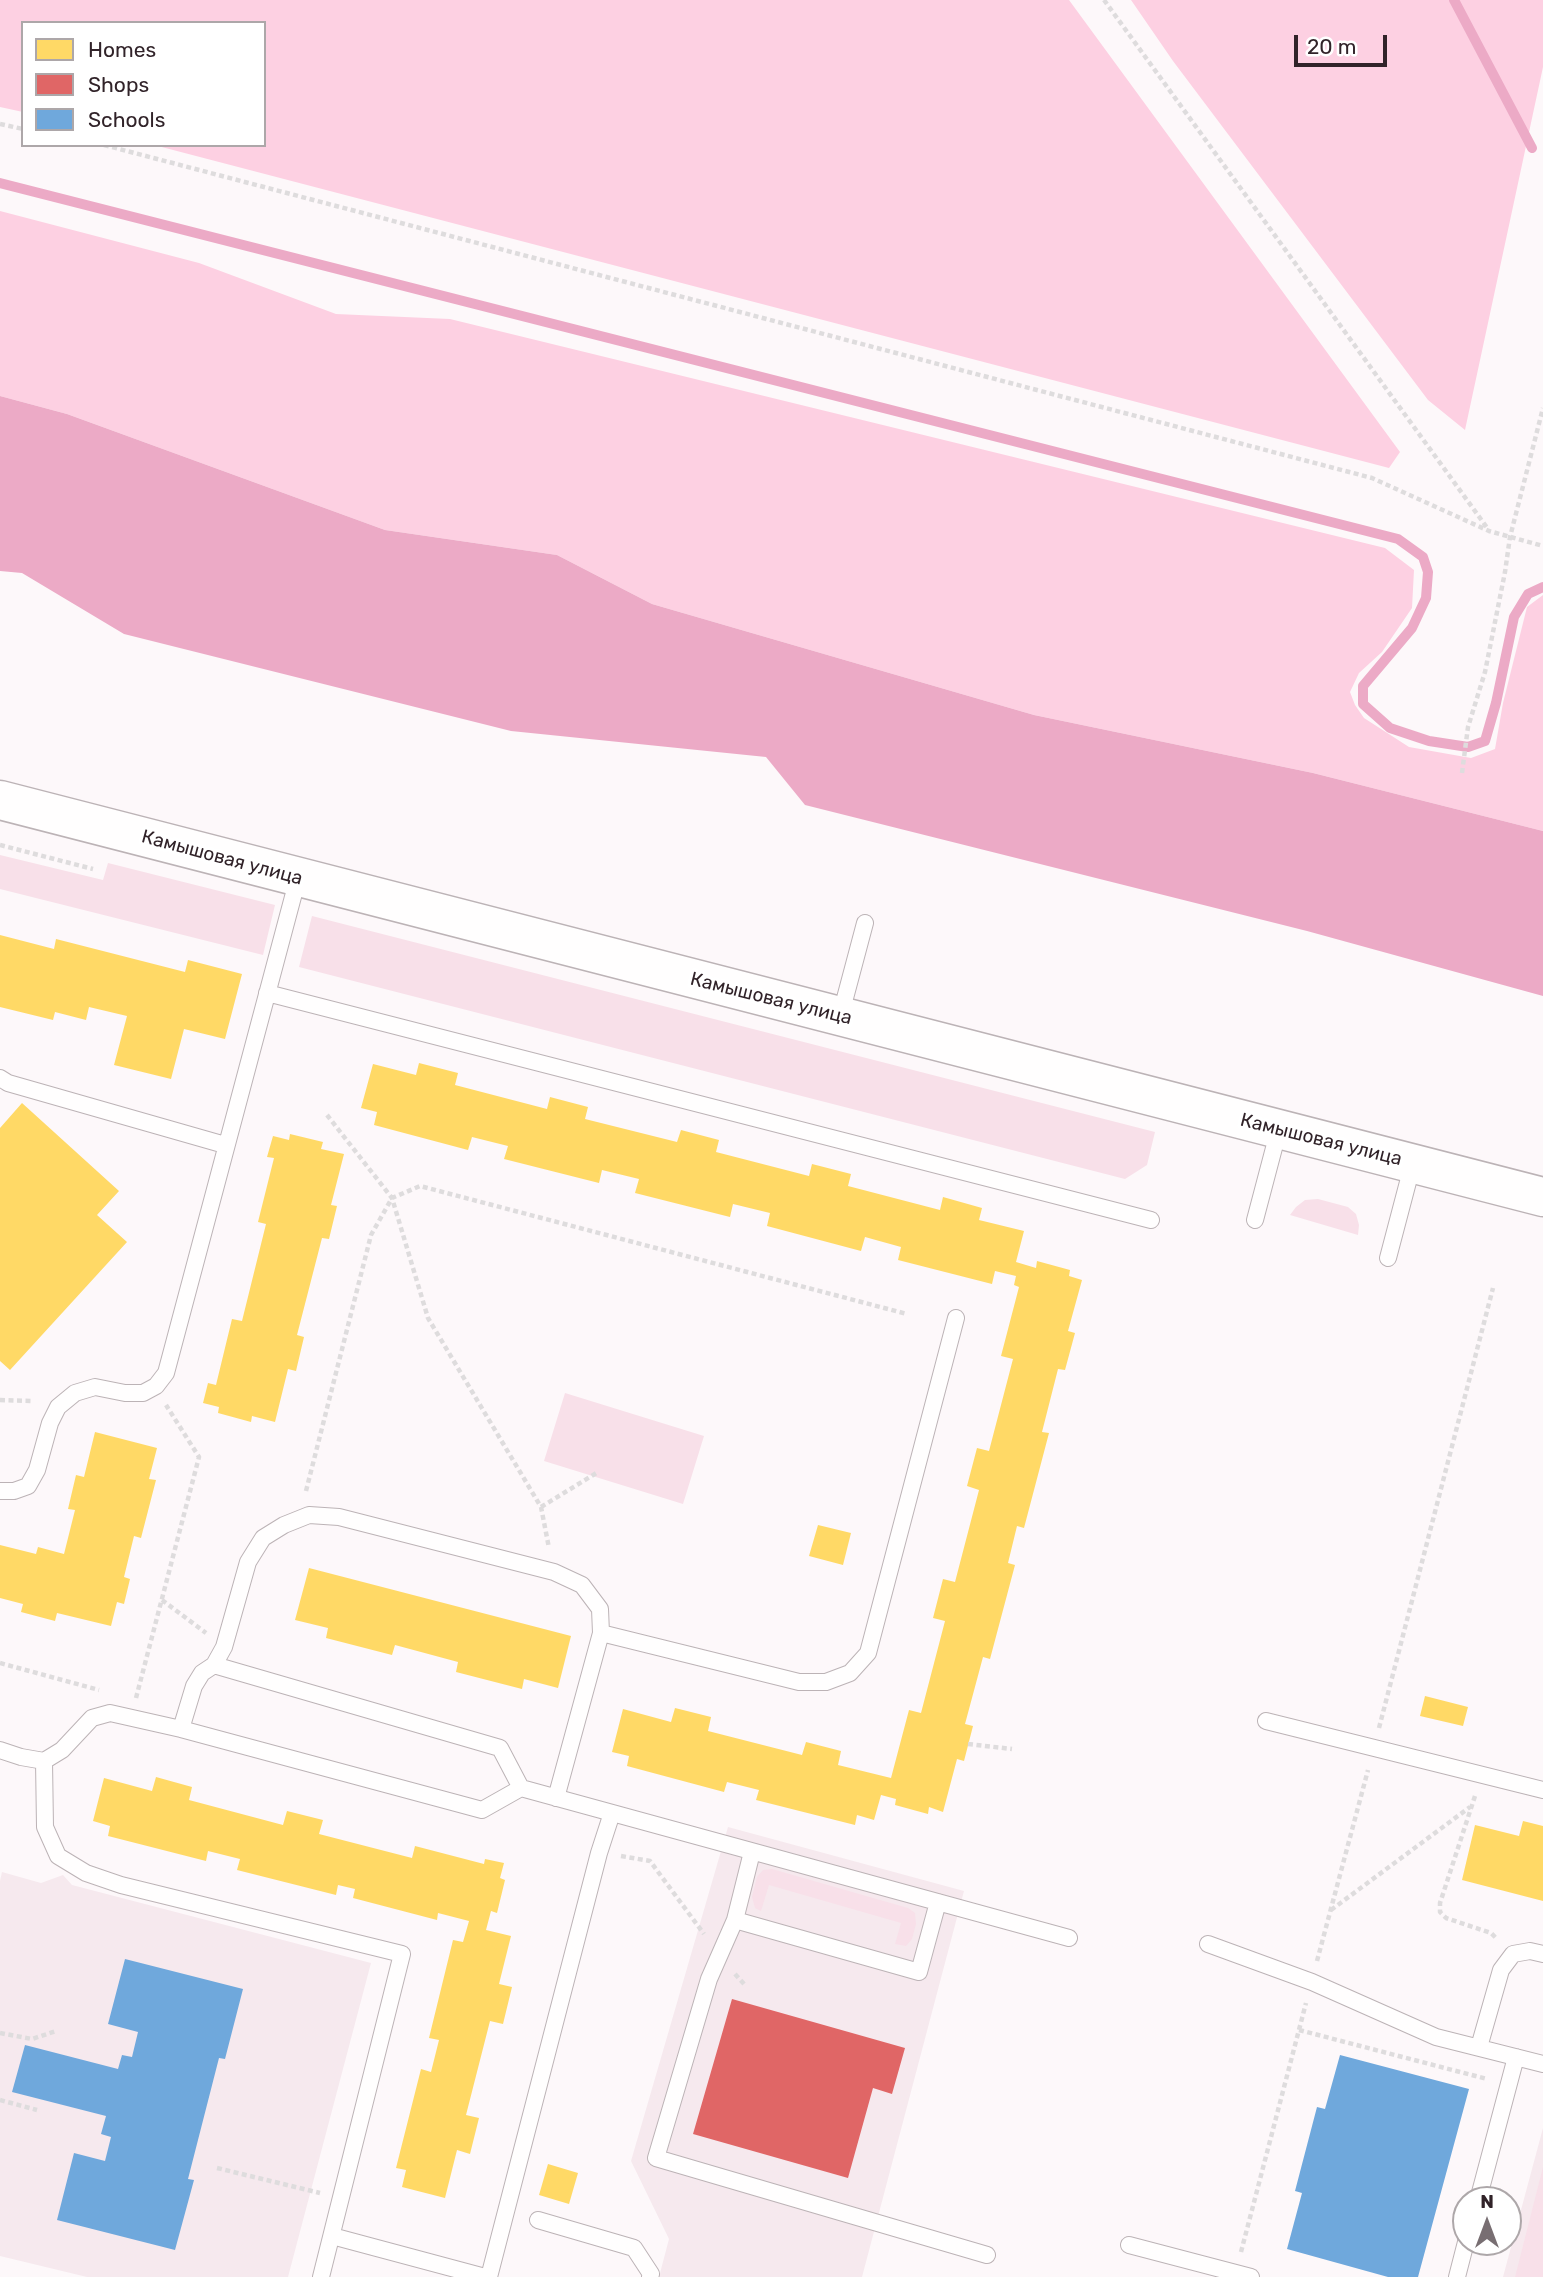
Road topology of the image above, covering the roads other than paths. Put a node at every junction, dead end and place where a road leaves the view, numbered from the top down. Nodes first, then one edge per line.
1 (0, 800) edge
2 (298, 878) junction
3 (865, 923) dead end
4 (267, 993) junction
5 (840, 1017) junction
6 (0, 1078) edge
7 (1279, 1129) junction
8 (225, 1144) junction
9 (1413, 1163) junction
10 (1543, 1197) edge
11 (1151, 1220) dead end
12 (1255, 1220) dead end
13 (1388, 1258) dead end
14 (956, 1318) dead end
15 (0, 1491) edge
16 (601, 1633) junction
17 (214, 1665) junction
18 (1266, 1721) dead end
19 (181, 1729) junction
20 (0, 1751) edge
21 (44, 1761) junction
22 (521, 1788) junction
23 (1543, 1790) edge
24 (556, 1798) junction
25 (612, 1813) junction
26 (752, 1852) junction
27 (938, 1902) junction
28 (735, 1920) junction
29 (1069, 1938) dead end
30 (1208, 1944) dead end
31 (1543, 1954) edge
32 (1479, 2047) junction
33 (1516, 2057) junction
34 (1543, 2064) edge
35 (1482, 2186) edge
36 (538, 2220) dead end
37 (332, 2236) junction
38 (1129, 2245) dead end
39 (987, 2255) dead end
40 (1462, 2256) edge
41 (1243, 2275) edge
42 (321, 2277) edge
43 (487, 2277) edge
44 (650, 2277) edge
45 (1457, 2277) edge

1 - 2 street, Камышовая улица
2 - 4 lane
2 - 5 street, Камышовая улица
3 - 5 lane
4 - 8 lane
4 - 11 lane
5 - 7 street, Камышовая улица
6 - 8 lane
7 - 9 street, Камышовая улица
7 - 12 lane
8 - 15 lane
9 - 10 street, Камышовая улица
9 - 13 lane
14 - 16 lane
16 - 17 lane
16 - 24 lane
17 - 19 lane
17 - 22 lane
18 - 23 lane
19 - 21 lane
19 - 22 lane
20 - 21 lane
21 - 37 lane
22 - 24 lane
24 - 25 lane
25 - 26 lane
25 - 43 lane
26 - 27 lane
26 - 28 lane
27 - 28 lane
27 - 29 lane
28 - 39 lane
30 - 32 lane
31 - 32 lane
32 - 33 lane
33 - 34 lane
33 - 35 lane
36 - 44 lane
37 - 42 lane
37 - 43 lane
38 - 41 lane
40 - 45 lane

